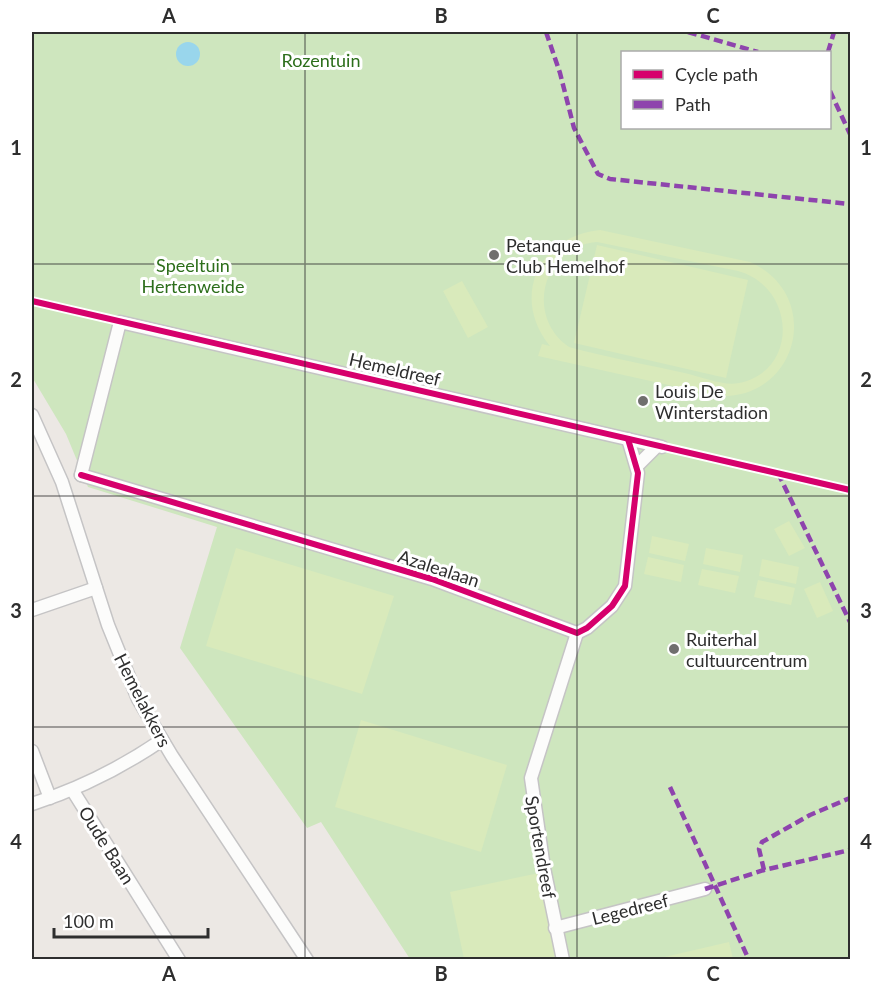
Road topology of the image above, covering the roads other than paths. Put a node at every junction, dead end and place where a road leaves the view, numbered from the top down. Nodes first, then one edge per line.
1 (32, 415) edge
2 (628, 439) junction
3 (637, 466) junction
4 (81, 475) junction
5 (62, 482) junction
6 (96, 588) junction
7 (32, 610) edge
8 (577, 633) junction
9 (162, 740) junction
10 (32, 751) edge
11 (73, 791) junction
12 (50, 798) junction
13 (32, 804) edge
14 (705, 889) dead end
15 (555, 928) junction
16 (179, 960) edge
17 (307, 960) edge
18 (562, 960) edge

1 - 5 street, Hemelakkers
2 - 3 street
2 - 3 street, Hemeldreef
2 - 4 street, Hemeldreef
3 - 8 street
4 - 5 street
4 - 8 street, Azalealaan
5 - 6 street, Hemelakkers
6 - 7 street
6 - 9 street, Hemelakkers
8 - 15 street, Sportendreef
9 - 11 street, Oude Baan
9 - 17 street, Hemelakkers
10 - 12 street
11 - 12 street, Oude Baan
11 - 16 street, Oude Baan
12 - 13 street, Oude Baan
14 - 15 street, Legedreef
15 - 18 street, Sportendreef

